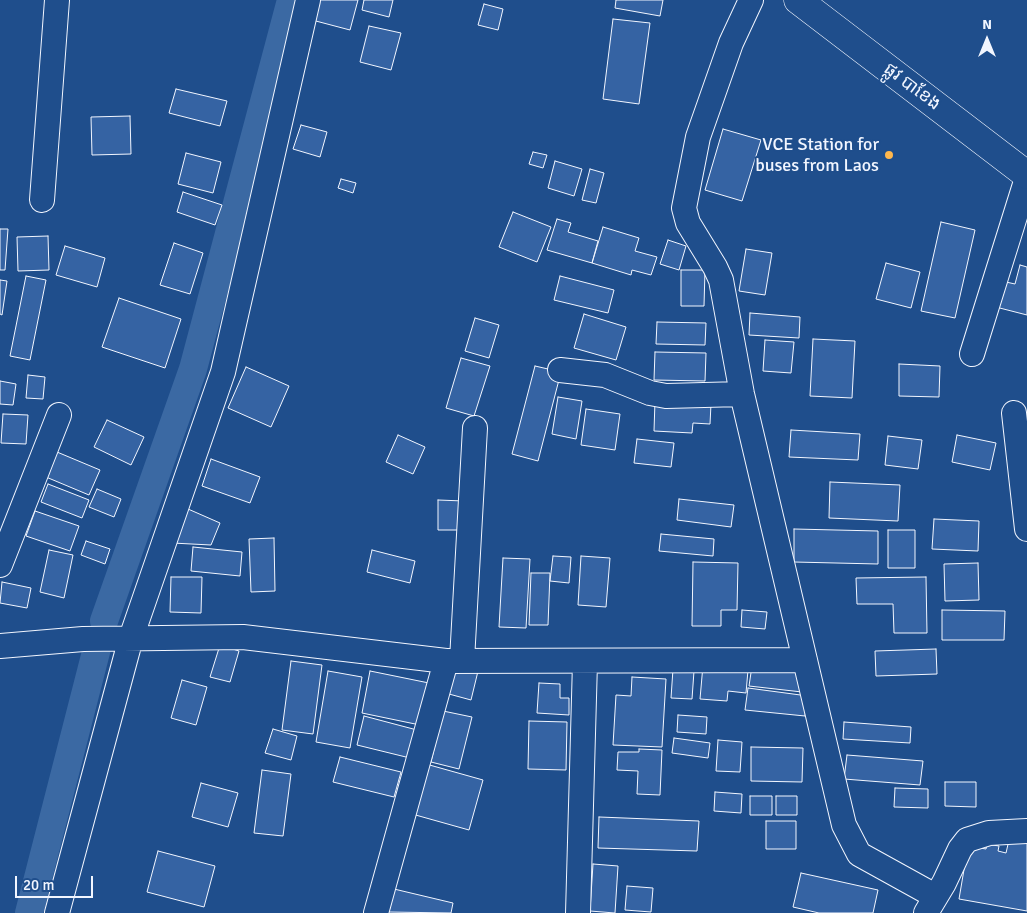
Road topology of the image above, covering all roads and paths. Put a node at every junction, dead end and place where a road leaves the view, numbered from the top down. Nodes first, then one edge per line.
1 (58, 0) edge
2 (308, 0) edge
3 (751, 0) edge
4 (798, 0) edge
5 (1027, 176) edge
6 (42, 200) dead end
7 (972, 354) dead end
8 (560, 370) dead end
9 (742, 394) junction
10 (1014, 413) dead end
11 (59, 415) dead end
12 (475, 428) dead end
13 (1027, 529) edge
14 (0, 566) edge
15 (122, 639) junction
16 (0, 646) edge
17 (454, 660) junction
18 (805, 660) junction
19 (585, 662) junction
20 (1027, 831) edge
21 (930, 905) edge
22 (56, 913) edge
23 (376, 913) edge
24 (578, 913) edge

1 - 6 street
2 - 15 street
3 - 9 street
4 - 5 street, ផ្លូវ បាខែង
5 - 7 street
8 - 9 street
9 - 18 street
10 - 13 street
11 - 14 street
12 - 17 street
15 - 16 street
15 - 17 street
15 - 22 street
17 - 19 street
17 - 23 street
18 - 19 street
18 - 21 street
19 - 24 street
20 - 21 street

